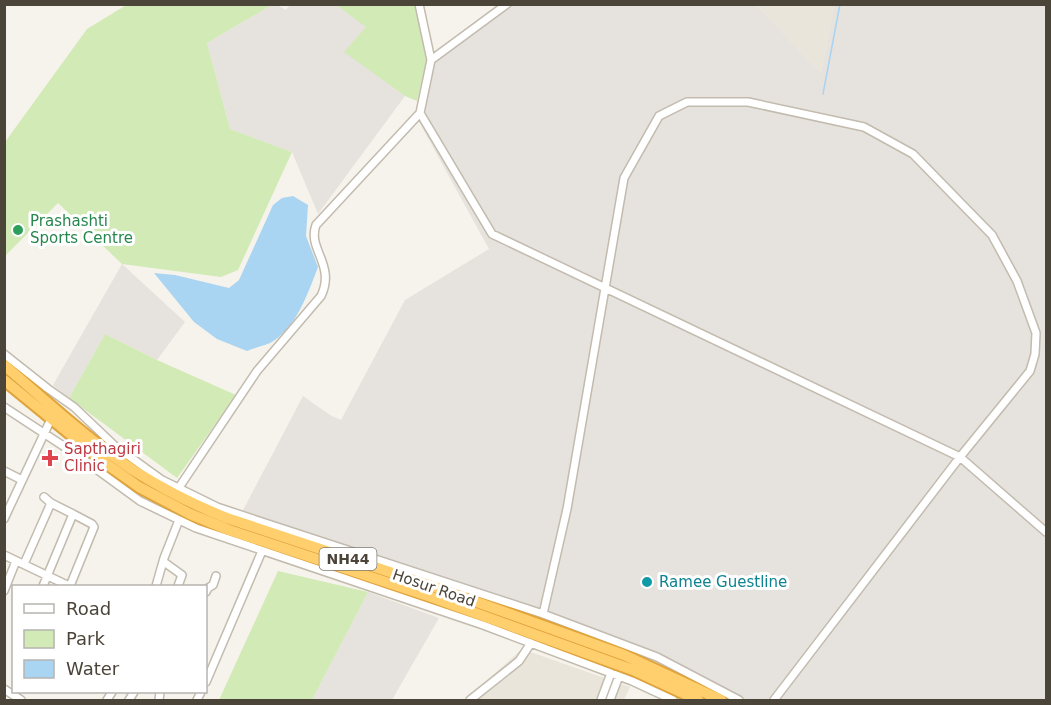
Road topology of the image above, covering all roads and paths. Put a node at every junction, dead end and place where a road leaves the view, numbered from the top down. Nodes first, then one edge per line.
1 (419, 4) edge
2 (507, 4) edge
3 (431, 60) junction
4 (420, 113) junction
5 (606, 286) junction
6 (4, 354) edge
7 (4, 365) edge
8 (4, 380) edge
9 (4, 407) edge
10 (51, 419) junction
11 (44, 433) junction
12 (960, 457) junction
13 (4, 471) edge
14 (22, 480) junction
15 (178, 489) junction
16 (44, 497) dead end
17 (51, 503) junction
18 (73, 514) junction
19 (4, 519) edge
20 (179, 520) junction
21 (245, 521) junction
22 (1047, 532) edge
23 (262, 551) junction
24 (4, 555) edge
25 (164, 562) junction
26 (20, 563) junction
27 (47, 576) junction
28 (216, 576) dead end
29 (43, 585) edge
30 (67, 585) edge
31 (69, 585) edge
32 (156, 585) edge
33 (178, 585) edge
34 (207, 588) edge
35 (4, 591) edge
36 (543, 614) junction
37 (531, 643) junction
38 (611, 673) junction
39 (619, 676) junction
40 (207, 680) edge
41 (4, 690) edge
42 (21, 700) edge
43 (470, 700) edge
44 (601, 700) edge
45 (610, 700) edge
46 (673, 700) edge
47 (698, 700) edge
48 (722, 700) edge
49 (740, 700) edge
50 (774, 700) edge

1 - 3 street
2 - 3 street
3 - 4 street
4 - 5 street
4 - 15 street
5 - 12 street
5 - 12 street
5 - 36 street
6 - 15 street
7 - 21 highway, Hosur Road / NH44
8 - 10 highway, Hosur Road / NH44
9 - 11 street
10 - 11 street
10 - 47 highway, Hosur Road / NH44
11 - 14 street
11 - 20 street
12 - 22 street
12 - 50 street
13 - 14 street
14 - 19 street
15 - 21 street
16 - 17 street
17 - 18 street
17 - 26 street
18 - 27 street
18 - 31 street
20 - 23 street
20 - 25 street
21 - 36 street
21 - 48 highway, Hosur Road / NH44
23 - 37 street
23 - 40 street
24 - 26 street
25 - 32 street
25 - 33 street
26 - 27 street
26 - 35 street
27 - 29 street
27 - 30 street
28 - 34 street
36 - 49 street
37 - 38 street
37 - 43 street
38 - 39 street
38 - 44 street
39 - 45 street
39 - 46 street
41 - 42 street

